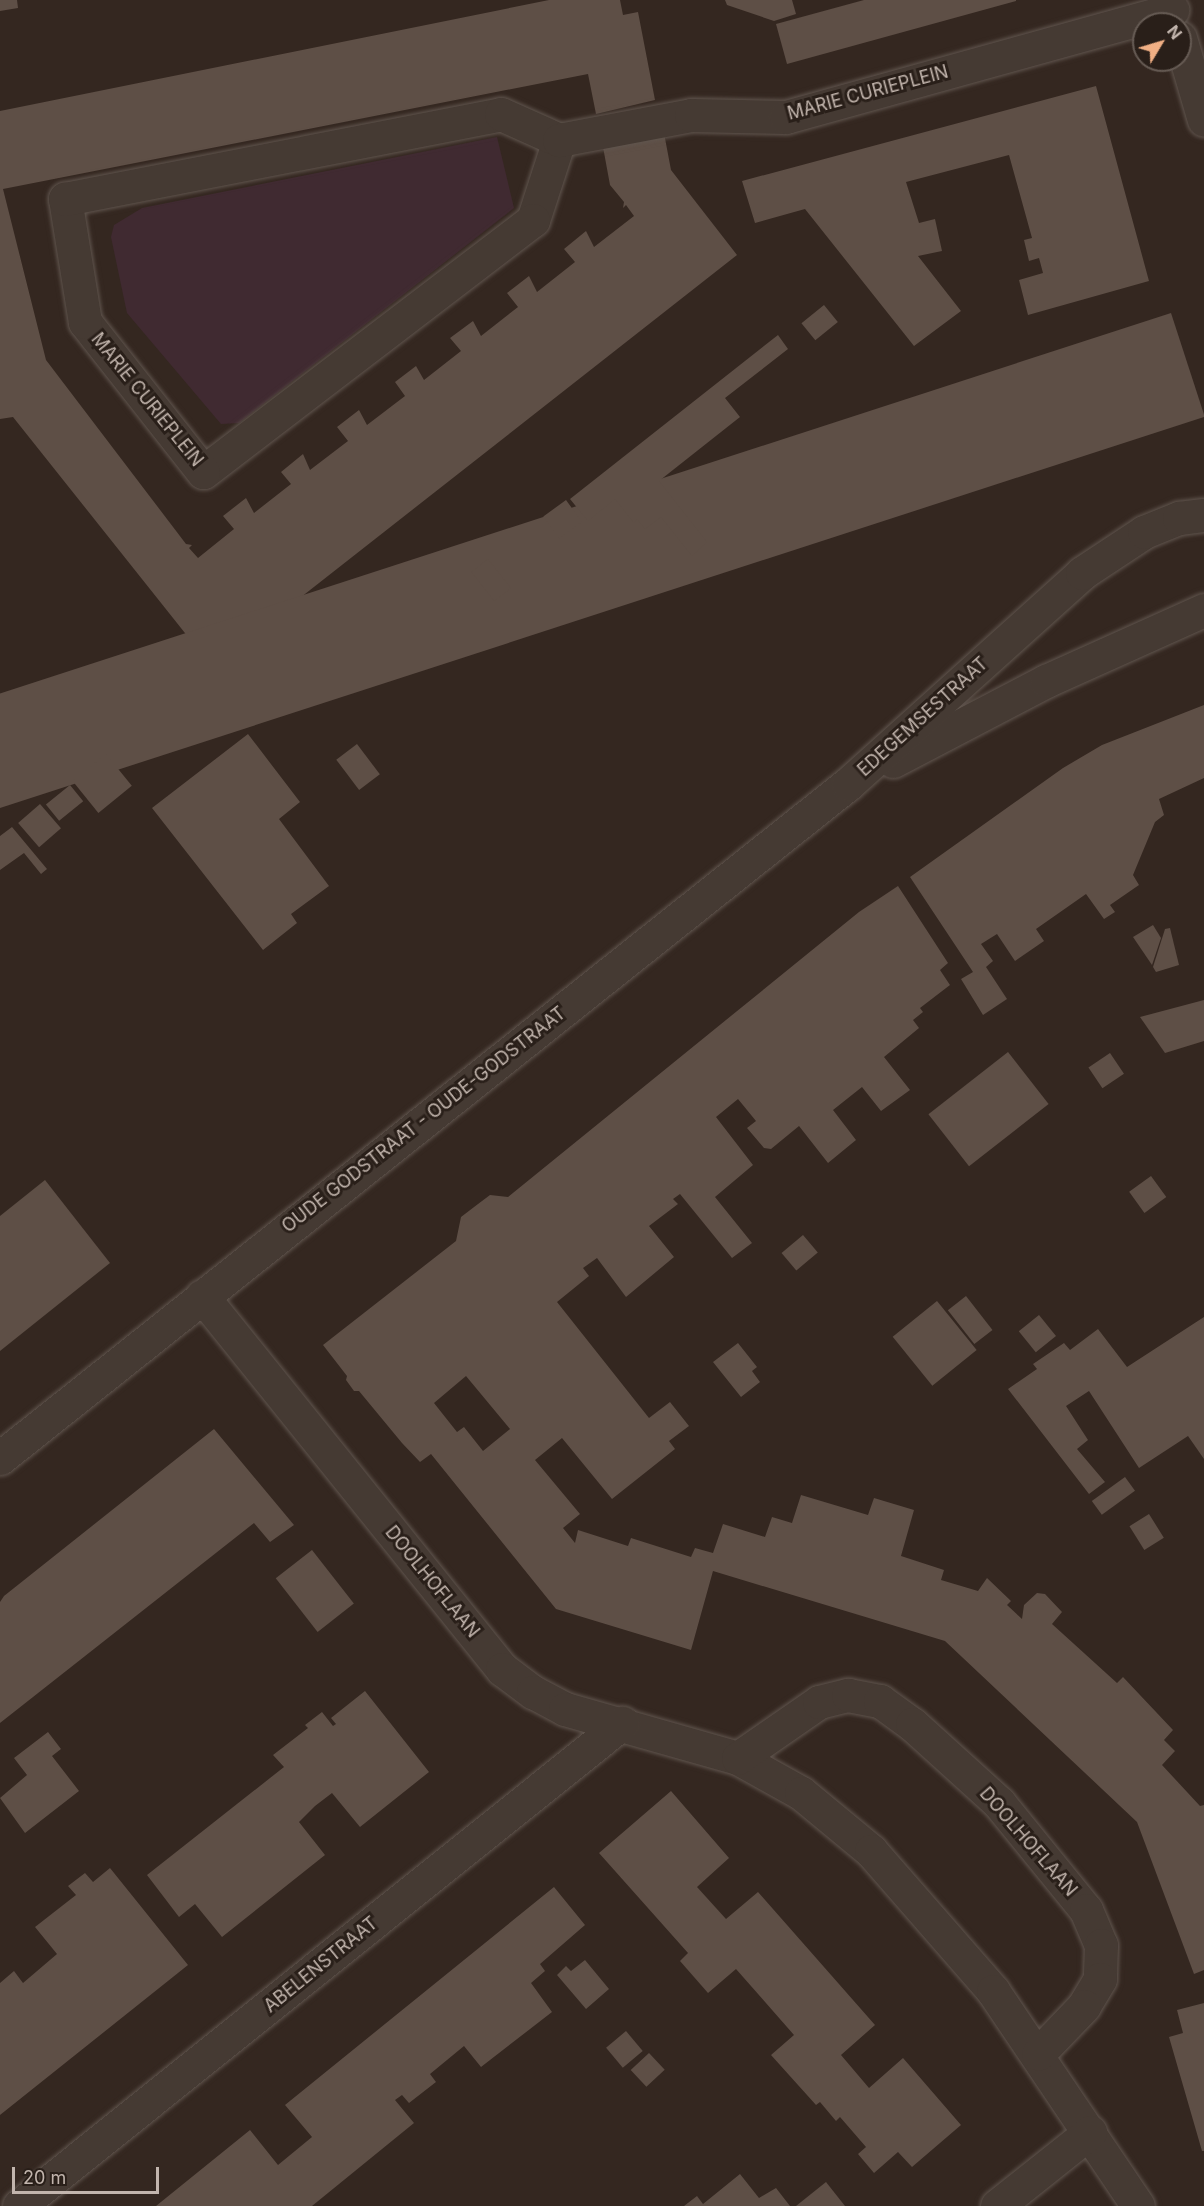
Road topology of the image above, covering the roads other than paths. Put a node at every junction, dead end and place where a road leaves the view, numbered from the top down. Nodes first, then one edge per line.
1 (1132, 29) edge
2 (1190, 72) edge
3 (1204, 120) edge
4 (559, 140) junction
5 (1204, 515) edge
6 (1204, 610) edge
7 (849, 784) junction
8 (202, 1296) junction
9 (0, 1458) edge
10 (622, 1723) junction
11 (738, 1758) junction
12 (1038, 2054) junction
13 (1090, 2132) junction
14 (19, 2206) edge
15 (998, 2206) edge
16 (1137, 2206) edge

1 - 4 street, MARIE CURIEPLEIN
2 - 3 street
4 - 4 street, MARIE CURIEPLEIN
5 - 7 street, EDEGEMSESTRAAT
6 - 7 street, EDEGEMSESTRAAT
7 - 8 street, OUDE GODSTRAAT - OUDE-GODSTRAAT
8 - 9 street, OUDE GODSTRAAT - OUDE-GODSTRAAT
8 - 10 street, DOOLHOFLAAN
10 - 11 street, DOOLHOFLAAN
10 - 14 street, ABELENSTRAAT
11 - 12 street, DOOLHOFLAAN
11 - 12 street, DOOLHOFLAAN
12 - 13 street, DOOLHOFLAAN
13 - 15 street
13 - 16 street, DOOLHOFLAAN

